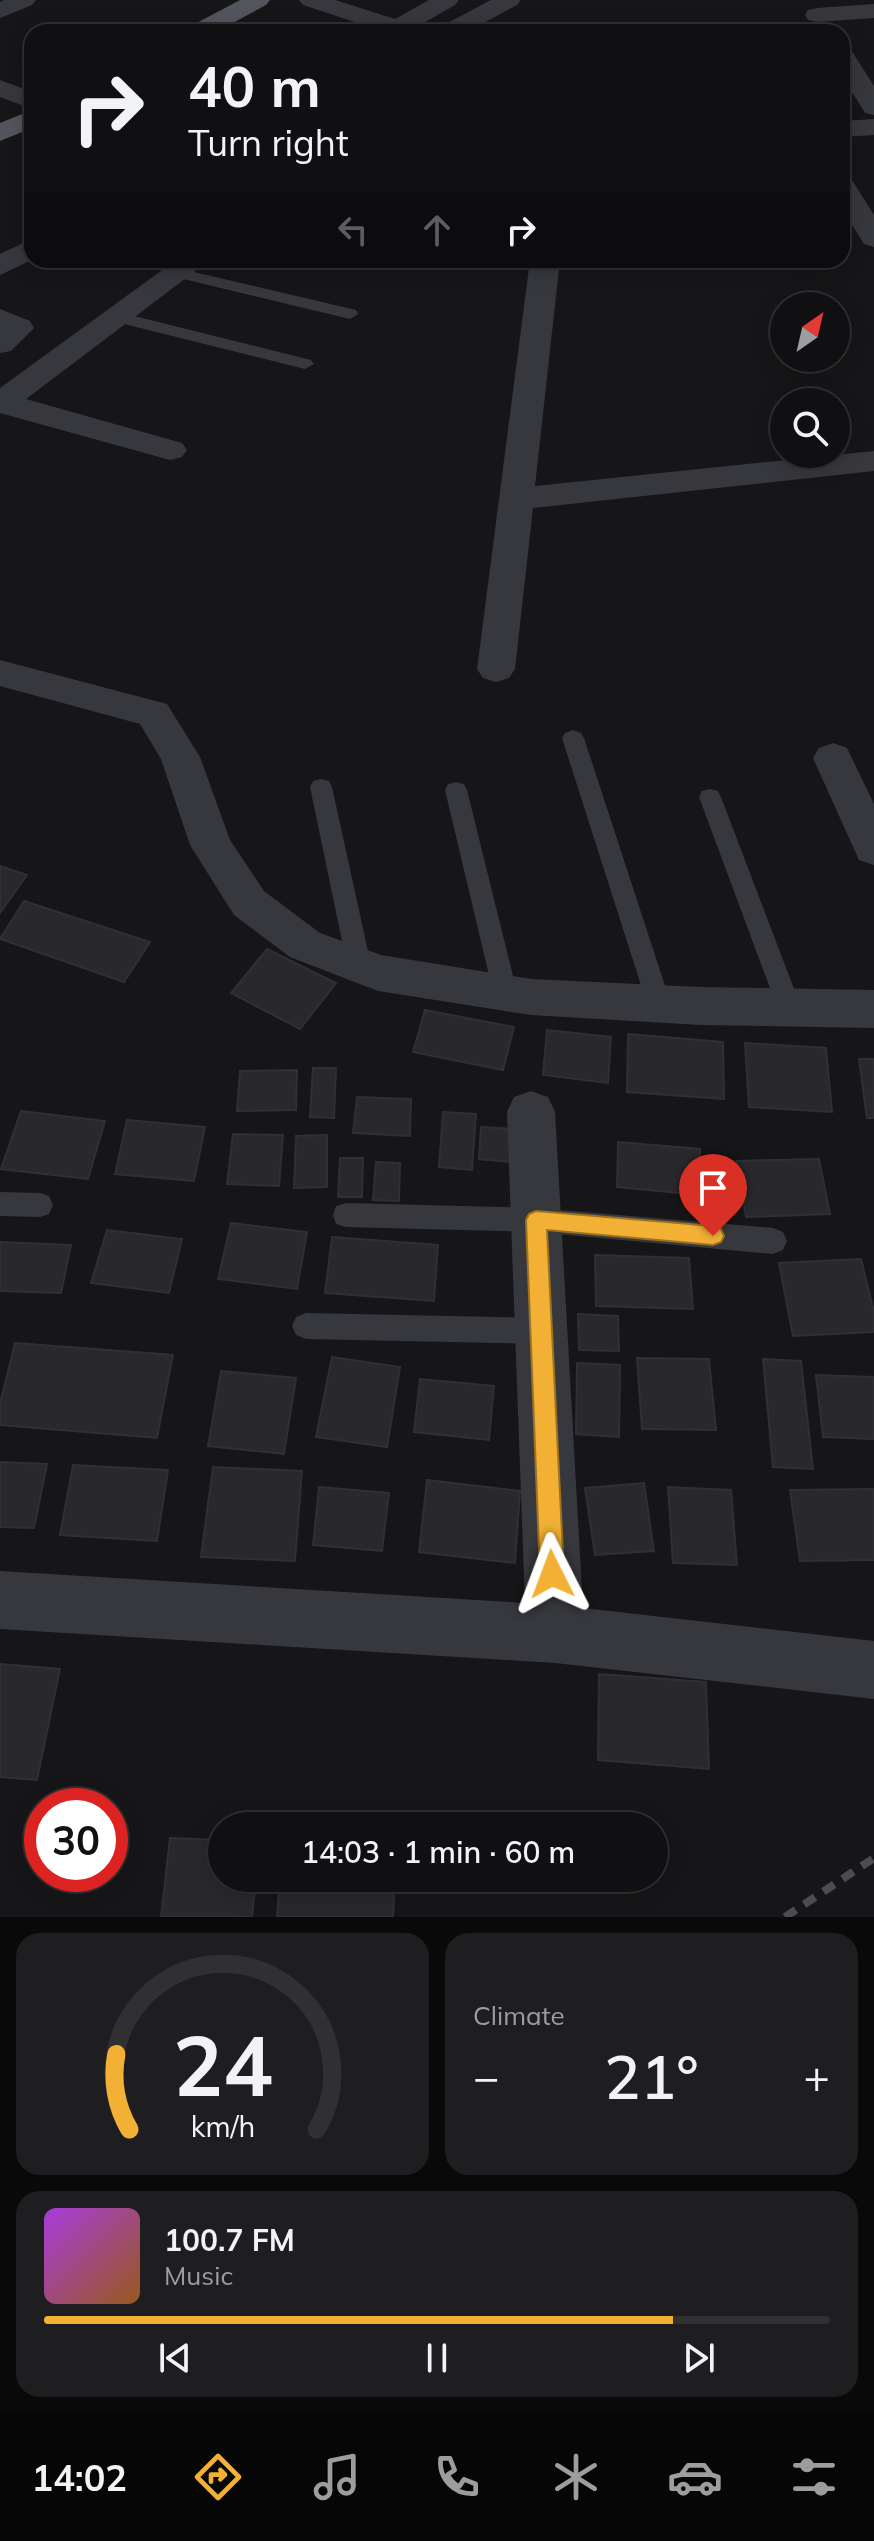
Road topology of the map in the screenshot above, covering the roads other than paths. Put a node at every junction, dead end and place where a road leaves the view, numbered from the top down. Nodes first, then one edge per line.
1 (24, 0) edge
2 (311, 0) edge
3 (447, 0) edge
4 (509, 0) edge
5 (245, 2) edge
6 (0, 11) edge
7 (874, 11) edge
8 (350, 12) junction
9 (818, 16) edge
10 (211, 24) edge
11 (330, 24) edge
12 (385, 24) edge
13 (404, 24) edge
14 (464, 24) edge
15 (850, 68) edge
16 (0, 88) edge
17 (24, 98) edge
18 (874, 107) edge
19 (24, 122) edge
20 (874, 127) edge
21 (850, 128) edge
22 (0, 133) edge
23 (850, 199) edge
24 (874, 238) edge
25 (24, 252) edge
26 (0, 266) edge
27 (183, 268) edge
28 (193, 268) edge
29 (544, 268) edge
30 (350, 314) dead end
31 (118, 317) junction
32 (0, 318) edge
33 (0, 344) edge
34 (305, 364) dead end
35 (0, 402) edge
36 (170, 450) dead end
37 (874, 461) edge
38 (517, 499) junction
39 (496, 669) dead end
40 (4, 680) edge
41 (573, 738) dead end
42 (833, 758) dead end
43 (321, 787) dead end
44 (456, 790) dead end
45 (710, 797) dead end
46 (874, 849) edge
47 (359, 965) junction
48 (505, 992) junction
49 (659, 1004) junction
50 (789, 1007) junction
51 (874, 1009) edge
52 (531, 1112) dead end
53 (0, 1204) edge
54 (40, 1205) dead end
55 (346, 1215) dead end
56 (536, 1220) junction
57 (773, 1241) dead end
58 (306, 1326) dead end
59 (540, 1331) junction
60 (0, 1600) edge
61 (555, 1634) junction
62 (874, 1670) edge

1 - 6 street
2 - 8 street
3 - 13 street
4 - 14 street
5 - 10 main road
7 - 9 street
8 - 11 street
8 - 12 street
15 - 18 street
16 - 17 street
19 - 22 main road
20 - 21 street
23 - 24 street
25 - 26 street
27 - 31 street
28 - 30 lane
29 - 38 street
31 - 34 lane
31 - 35 street
32 - 33 street
35 - 36 street
37 - 38 street
38 - 39 street
40 - 47 street
41 - 49 lane
42 - 46 street
43 - 47 lane
44 - 48 lane
45 - 50 lane
47 - 48 street
48 - 49 street
49 - 50 street
50 - 51 street
52 - 56 street
53 - 54 lane
55 - 56 lane
56 - 57 lane
56 - 59 street
58 - 59 lane
59 - 61 street
60 - 61 street
61 - 62 street

